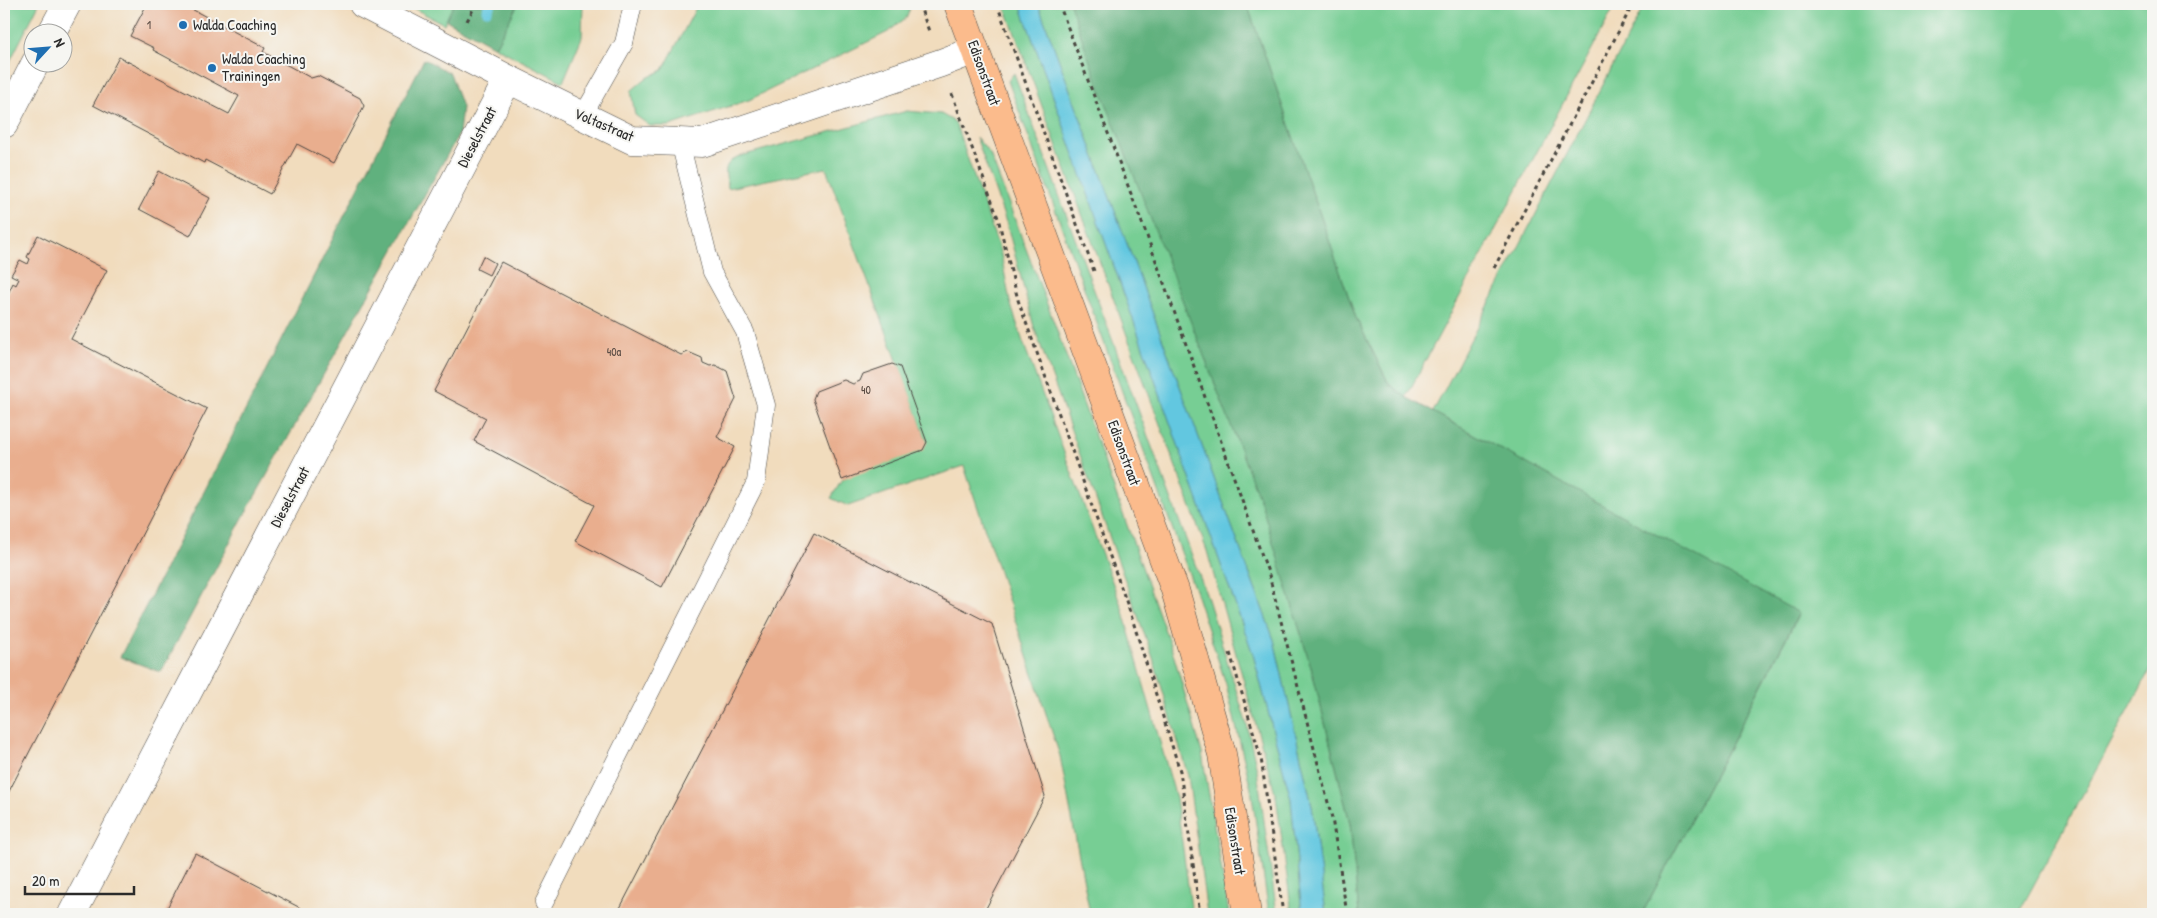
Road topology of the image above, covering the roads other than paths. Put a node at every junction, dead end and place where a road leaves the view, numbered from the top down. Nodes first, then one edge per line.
1 (67, 4) edge
2 (363, 4) edge
3 (633, 4) edge
4 (958, 4) edge
5 (57, 22) edge
6 (975, 50) junction
7 (31, 72) edge
8 (508, 79) junction
9 (582, 117) junction
10 (4, 124) edge
11 (680, 142) junction
12 (544, 903) dead end
13 (72, 914) edge
14 (1247, 914) edge

1 - 5 street
2 - 8 street, Voltastraat
3 - 9 lane
4 - 6 main road, Edisonstraat
6 - 11 street, Voltastraat
6 - 14 main road, Edisonstraat
7 - 10 street
8 - 9 street, Voltastraat
8 - 13 street, Dieselstraat
9 - 11 street, Voltastraat
11 - 12 lane

